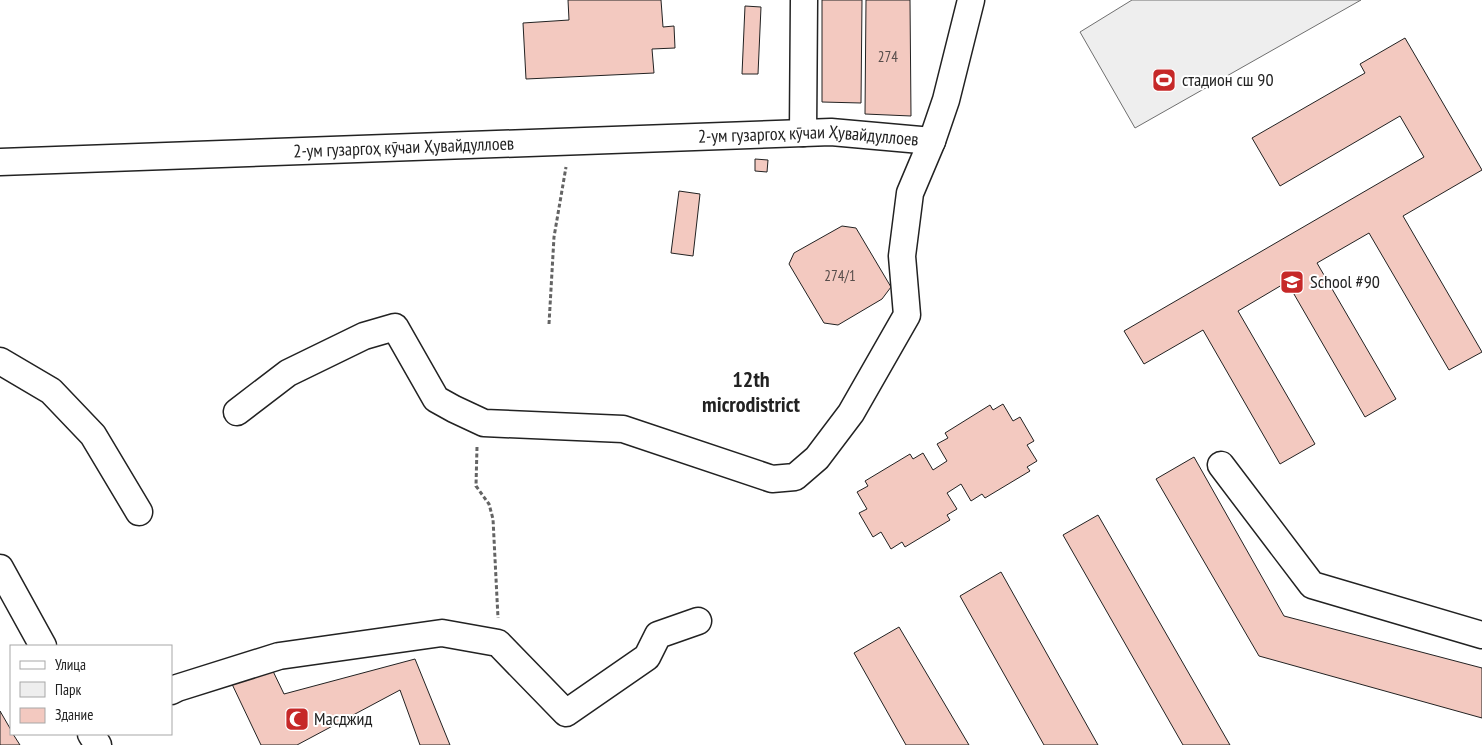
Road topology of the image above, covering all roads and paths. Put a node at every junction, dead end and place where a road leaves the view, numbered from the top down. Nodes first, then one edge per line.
1 (804, 0) edge
2 (971, 0) edge
3 (803, 133) junction
4 (570, 141) junction
5 (932, 141) junction
6 (0, 162) edge
7 (549, 324) dead end
8 (0, 361) edge
9 (237, 412) dead end
10 (478, 420) junction
11 (1221, 465) dead end
12 (139, 512) dead end
13 (0, 568) edge
14 (698, 621) dead end
15 (1482, 635) edge
16 (482, 640) junction
17 (42, 645) edge
18 (172, 690) edge

1 - 3 street
2 - 5 street
3 - 4 street, 2-ум гузаргоҳ кӯчаи Ҳувайдуллоев
3 - 5 street, 2-ум гузаргоҳ кӯчаи Ҳувайдуллоев
4 - 6 street, 2-ум гузаргоҳ кӯчаи Ҳувайдуллоев
4 - 7 path
5 - 10 street, 2-ум гузаргоҳ кӯчаи Ҳувайдуллоев
8 - 12 street
9 - 10 street, 2-ум гузаргоҳ кӯчаи Ҳувайдуллоев
10 - 16 path
11 - 15 street
13 - 17 street
14 - 16 street
16 - 18 street

